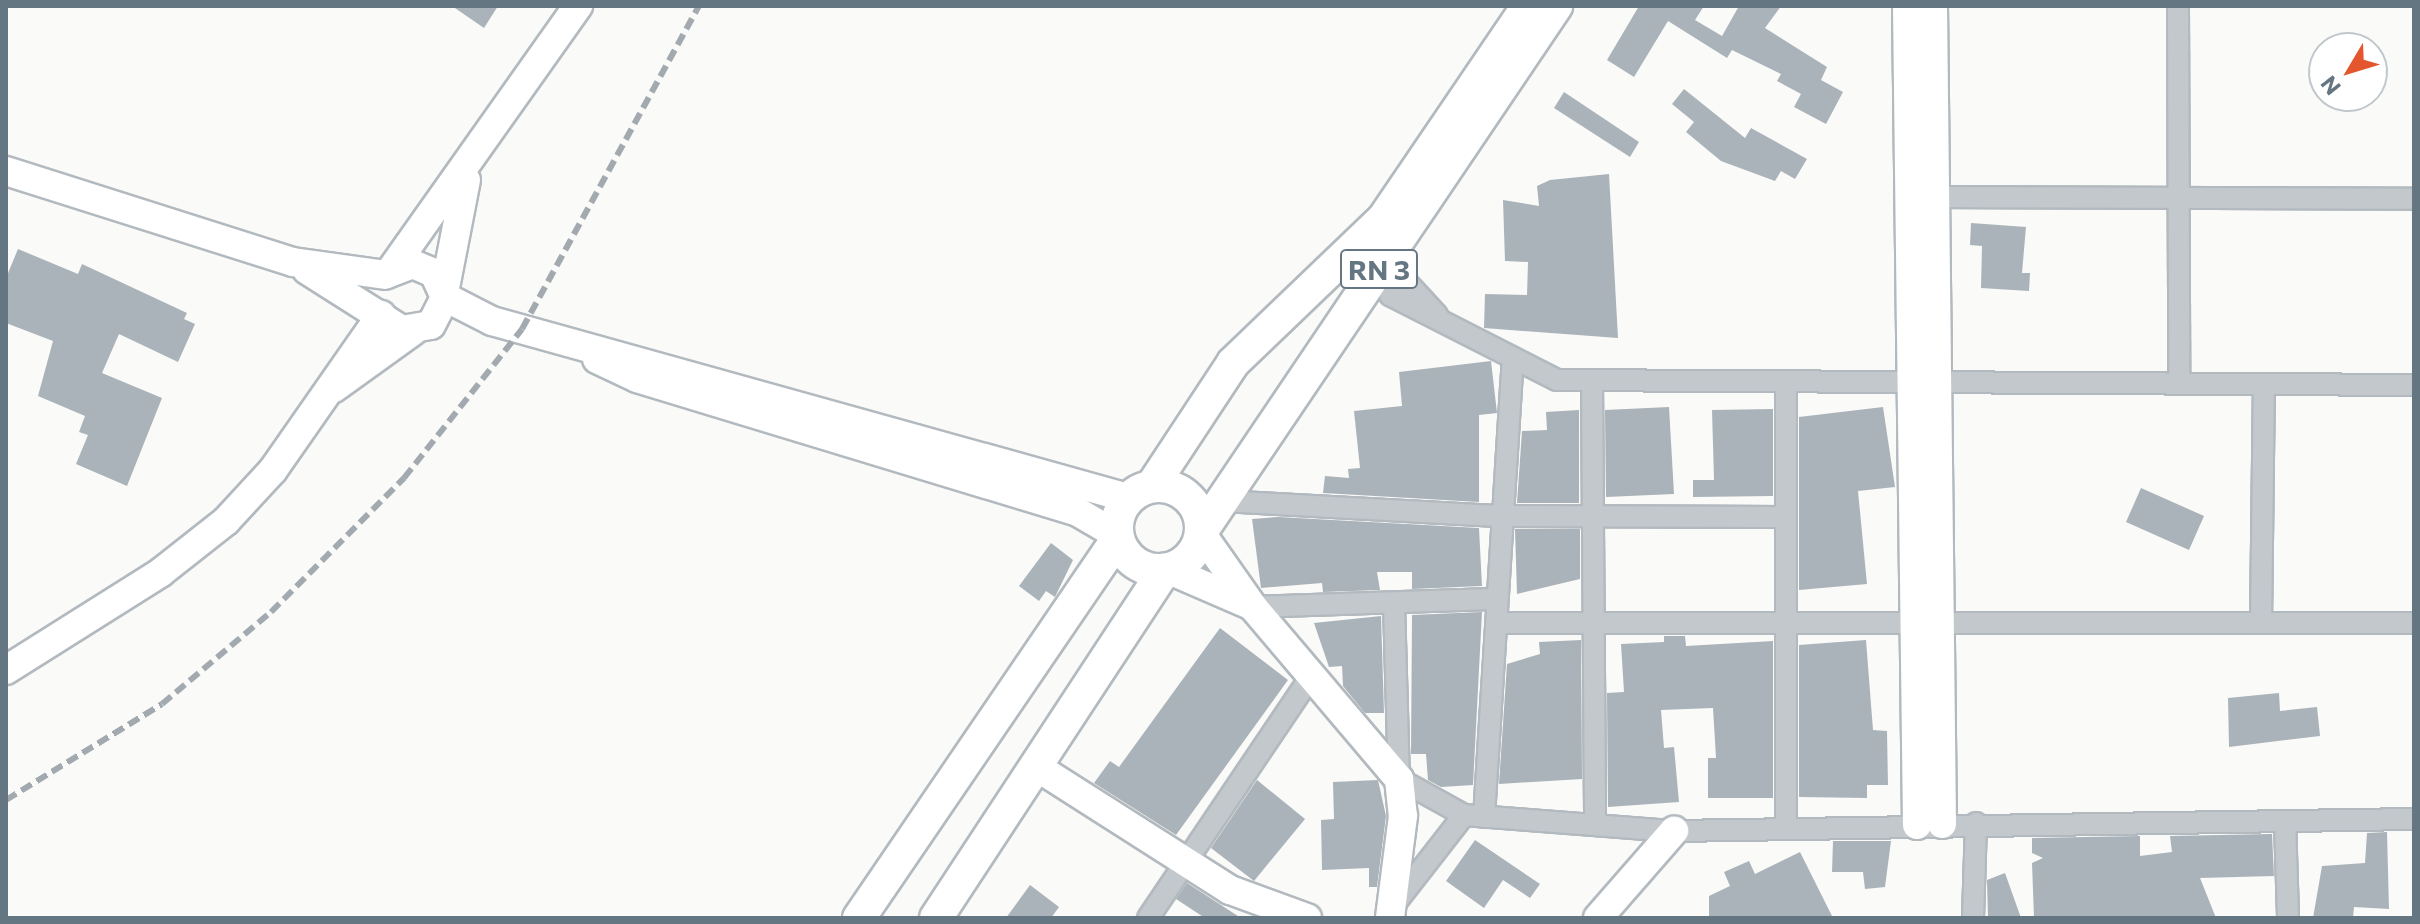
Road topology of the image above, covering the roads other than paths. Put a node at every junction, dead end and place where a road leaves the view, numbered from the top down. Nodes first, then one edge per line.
1 (578, 6) edge
2 (1528, 6) edge
3 (1556, 6) edge
4 (1907, 6) edge
5 (1933, 6) edge
6 (2178, 6) edge
7 (469, 168) junction
8 (6, 171) edge
9 (1936, 197) junction
10 (2177, 199) junction
11 (2414, 199) edge
12 (1350, 255) junction
13 (293, 262) junction
14 (388, 273) junction
15 (1377, 273) junction
16 (435, 310) junction
17 (381, 314) junction
18 (545, 334) junction
19 (1513, 361) junction
20 (1592, 381) junction
21 (1924, 381) junction
22 (1786, 382) junction
23 (2179, 384) junction
24 (2264, 385) junction
25 (2414, 385) edge
26 (321, 399) junction
27 (1140, 492) junction
28 (1222, 501) junction
29 (1502, 516) junction
30 (1596, 517) junction
31 (1783, 517) junction
32 (1201, 532) junction
33 (1117, 537) junction
34 (1167, 570) junction
35 (1497, 599) junction
36 (1394, 603) junction
37 (1253, 607) junction
38 (1598, 622) junction
39 (1496, 623) junction
40 (1783, 623) junction
41 (1926, 623) junction
42 (2261, 623) junction
43 (2414, 623) edge
44 (6, 670) edge
45 (1311, 676) junction
46 (1040, 769) junction
47 (1399, 779) junction
48 (1474, 816) junction
49 (2414, 819) edge
50 (2285, 821) junction
51 (1976, 823) junction
52 (1930, 824) junction
53 (1595, 825) junction
54 (1786, 829) junction
55 (1674, 831) junction
56 (1185, 864) junction
57 (1393, 910) edge
58 (1303, 917) edge
59 (859, 918) edge
60 (936, 918) edge
61 (1148, 918) edge
62 (1598, 918) edge
63 (1973, 918) edge
64 (2288, 918) edge

1 - 7 street
2 - 12 main road, RN 3
3 - 15 main road, RN 3
4 - 21 street
5 - 9 street
6 - 10 street
7 - 14 street
7 - 16 street
8 - 13 street
9 - 10 street
9 - 21 street
10 - 11 street
10 - 23 street
12 - 15 main road
12 - 27 main road, RN 3
13 - 14 street
13 - 17 street
14 - 16 street
14 - 17 street
15 - 19 street
15 - 28 main road, RN 3
16 - 17 street
16 - 18 street
16 - 26 street
17 - 26 street
18 - 27 street
18 - 33 street
19 - 20 street
19 - 29 street
20 - 22 street
20 - 30 street
21 - 22 street
21 - 23 street
21 - 41 street
22 - 31 street
23 - 24 street
24 - 25 street
24 - 42 street
26 - 44 street
27 - 32 main road
27 - 33 main road
28 - 29 street
28 - 32 main road, RN 3
29 - 30 street
29 - 35 street
30 - 31 street
30 - 38 street
31 - 40 street
32 - 34 main road
32 - 37 street
33 - 34 main road
33 - 59 main road
34 - 37 street
34 - 46 main road
35 - 36 street
35 - 39 street
36 - 37 street
36 - 47 street
37 - 45 street
38 - 39 street
38 - 40 street
38 - 53 street
39 - 48 street
40 - 41 street
40 - 54 street
41 - 42 street
41 - 52 street
42 - 43 street
45 - 47 street
45 - 56 street
46 - 56 street
46 - 60 main road
47 - 48 street
47 - 57 street
48 - 53 street
48 - 57 street
49 - 50 street
50 - 51 street
50 - 64 street
51 - 52 street
51 - 63 street
52 - 54 street
53 - 55 street
54 - 55 street
55 - 62 street
56 - 58 street
56 - 61 street

